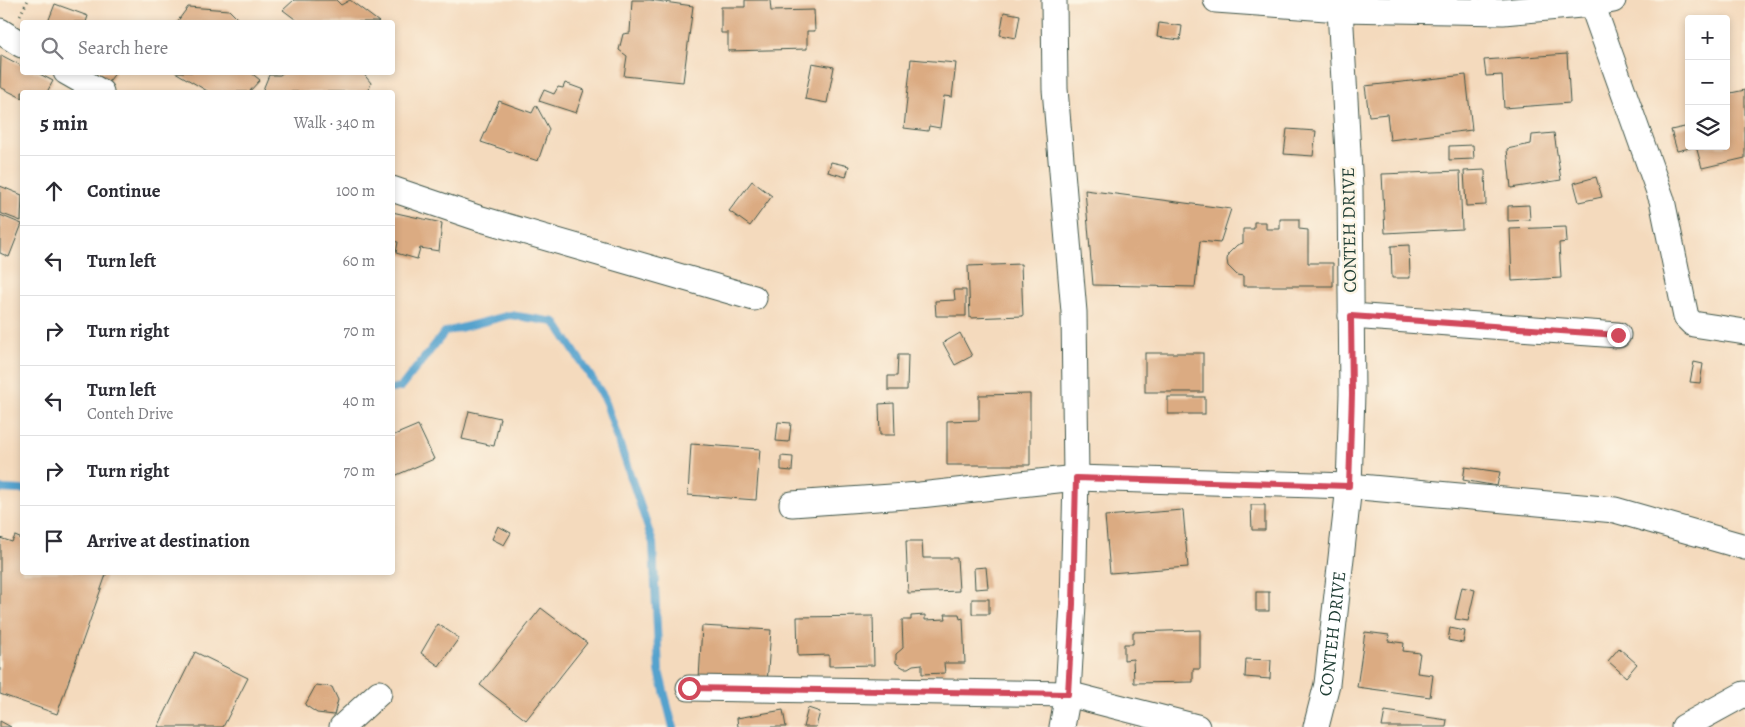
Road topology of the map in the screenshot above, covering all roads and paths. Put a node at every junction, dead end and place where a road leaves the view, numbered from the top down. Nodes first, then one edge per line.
1 (1054, 0) edge
2 (1216, 0) edge
3 (1603, 2) edge
4 (1339, 4) edge
5 (0, 31) edge
6 (20, 44) edge
7 (71, 75) edge
8 (98, 90) edge
9 (395, 190) edge
10 (754, 298) dead end
11 (1351, 316) junction
12 (1745, 332) edge
13 (1618, 335) dead end
14 (1076, 478) junction
15 (1349, 486) junction
16 (792, 504) dead end
17 (1745, 547) edge
18 (689, 688) dead end
19 (379, 693) dead end
20 (1068, 694) junction
21 (1744, 694) edge
22 (342, 727) edge
23 (1062, 727) edge
24 (1197, 727) edge
25 (1316, 727) edge
26 (1684, 727) edge

1 - 14 street
2 - 4 street
3 - 4 street
3 - 12 street
4 - 11 street, CONTEH DRIVE
5 - 6 street
7 - 8 street
9 - 10 street
11 - 13 street
11 - 15 street, CONTEH DRIVE
14 - 15 street
14 - 16 street
14 - 20 street
15 - 17 street
15 - 25 street, CONTEH DRIVE
18 - 20 street
19 - 22 street
20 - 23 street
20 - 24 street
21 - 26 street

